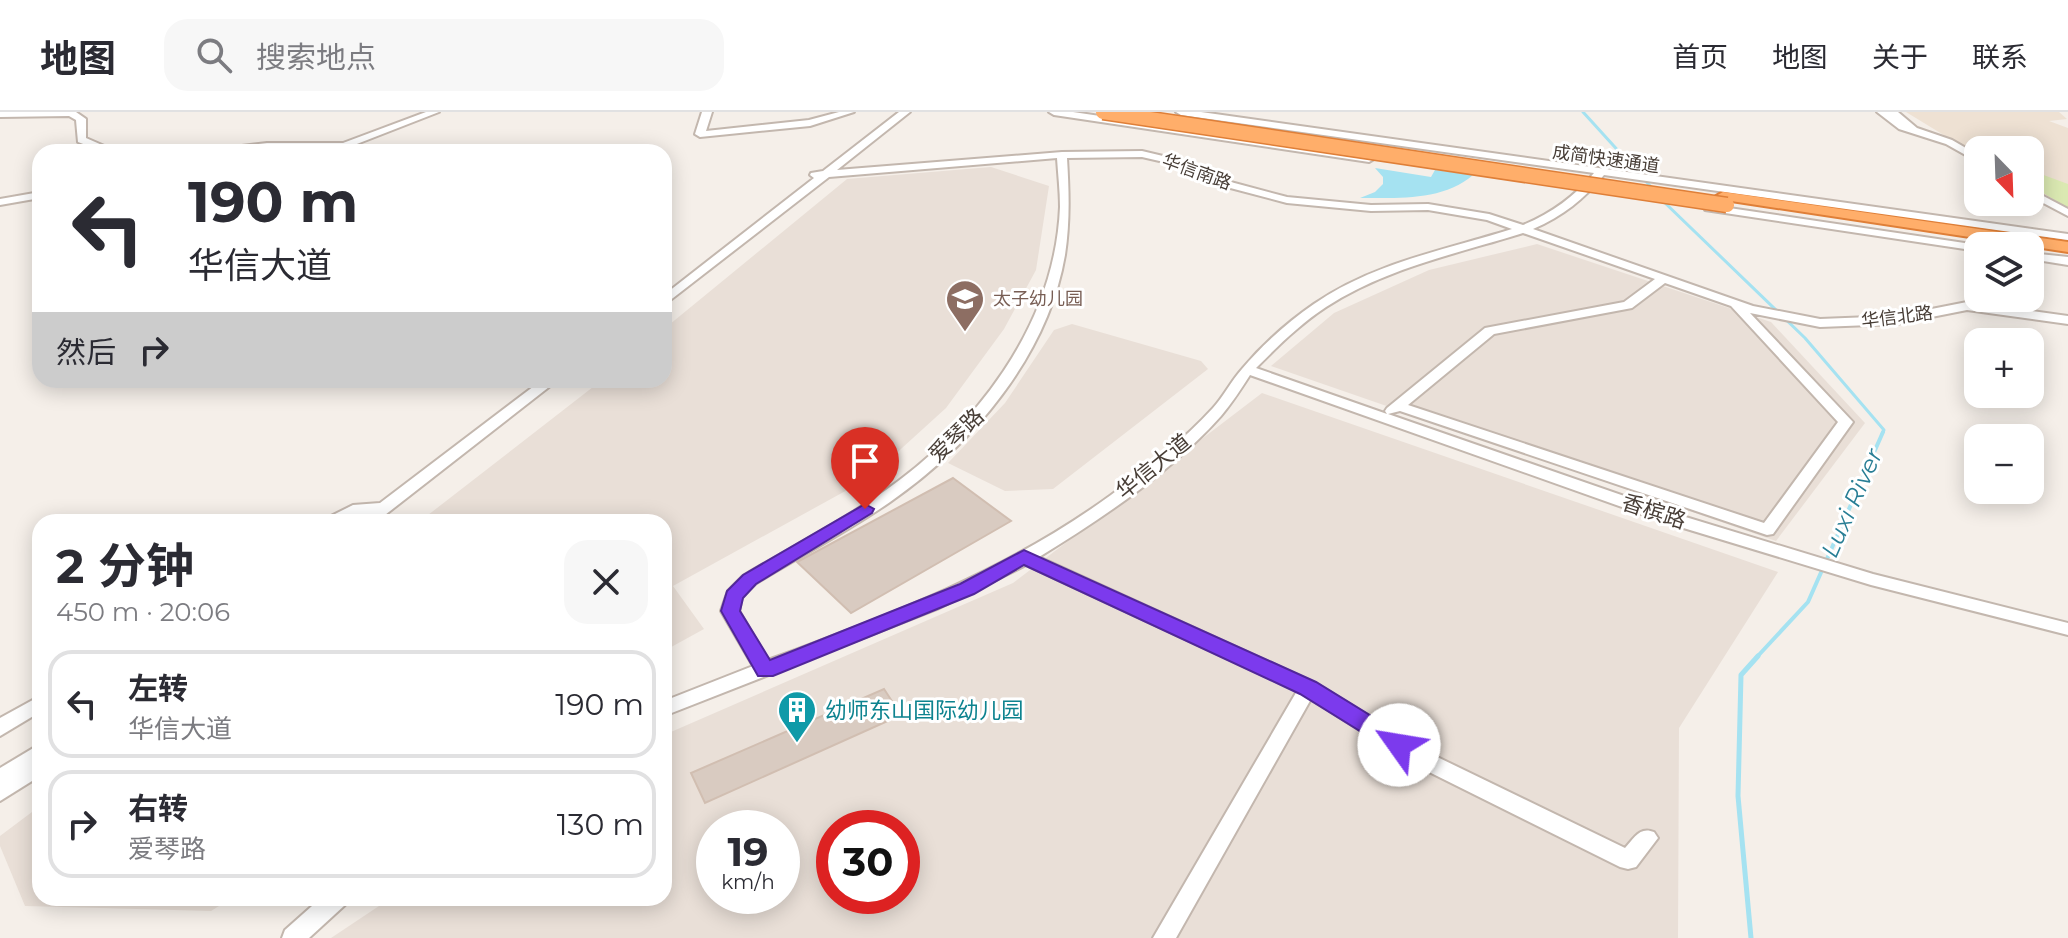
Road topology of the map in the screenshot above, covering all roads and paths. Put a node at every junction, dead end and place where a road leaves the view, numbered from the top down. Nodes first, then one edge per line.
1 (434, 112) edge
2 (707, 112) edge
3 (849, 112) edge
4 (895, 112) edge
5 (905, 112) edge
6 (1054, 112) edge
7 (1103, 112) edge
8 (1139, 112) edge
9 (1181, 112) edge
10 (1882, 112) edge
11 (1892, 112) edge
12 (0, 114) edge
13 (1911, 129) junction
14 (92, 144) edge
15 (349, 144) edge
16 (1964, 151) edge
17 (1062, 155) junction
18 (1601, 172) junction
19 (819, 176) junction
20 (1588, 190) junction
21 (32, 196) edge
22 (1725, 200) junction
23 (2044, 200) edge
24 (0, 202) edge
25 (2068, 213) edge
26 (1527, 230) junction
27 (1964, 237) edge
28 (2068, 237) edge
29 (1964, 246) edge
30 (2068, 247) edge
31 (2044, 249) edge
32 (2068, 253) edge
33 (2044, 258) edge
34 (2068, 261) edge
35 (1663, 279) junction
36 (672, 285) edge
37 (672, 295) edge
38 (1743, 307) junction
39 (2068, 320) edge
40 (1248, 370) junction
41 (541, 388) edge
42 (551, 388) edge
43 (1399, 406) junction
44 (1384, 418) junction
45 (349, 514) edge
46 (380, 514) edge
47 (385, 514) edge
48 (385, 514) edge
49 (1024, 557) junction
50 (2068, 629) edge
51 (765, 671) junction
52 (1308, 688) junction
53 (672, 706) edge
54 (32, 708) edge
55 (0, 728) edge
56 (32, 757) edge
57 (32, 771) edge
58 (0, 778) edge
59 (0, 792) edge
60 (1647, 838) dead end
61 (328, 906) edge
62 (293, 938) edge
63 (1164, 938) edge

1 - 15 street
2 - 3 street
4 - 19 street
5 - 19 street
6 - 20 street
7 - 22 highway, 成简快速通道, bridge
8 - 22 highway, 成简快速通道, bridge
9 - 18 street
10 - 13 street
11 - 13 street
12 - 14 street
13 - 16 street
17 - 19 street, 华信南路
17 - 26 street, 华信南路
17 - 51 street, 爱琴路
18 - 20 street, 华信大道
18 - 28 street
19 - 36 street
19 - 37 street
20 - 26 street, 华信大道
20 - 29 street, bridge
21 - 24 street
22 - 27 highway, 成简快速通道
22 - 30 highway, 成简快速通道
23 - 25 street
26 - 35 street, 华信南路
26 - 40 street, 华信大道
31 - 32 highway
33 - 34 street
35 - 38 street, 华信北路
35 - 43 street
38 - 39 street, 华信北路
38 - 43 street
40 - 44 street, 香槟路
40 - 49 street, 华信大道
41 - 47 street
42 - 48 street
43 - 44 street
44 - 50 street, 香槟路
45 - 46 street
49 - 51 street, 华信大道
49 - 52 street
51 - 53 street, 华信大道
52 - 60 street
52 - 63 street
54 - 55 street
56 - 58 street
57 - 59 street
61 - 62 street

